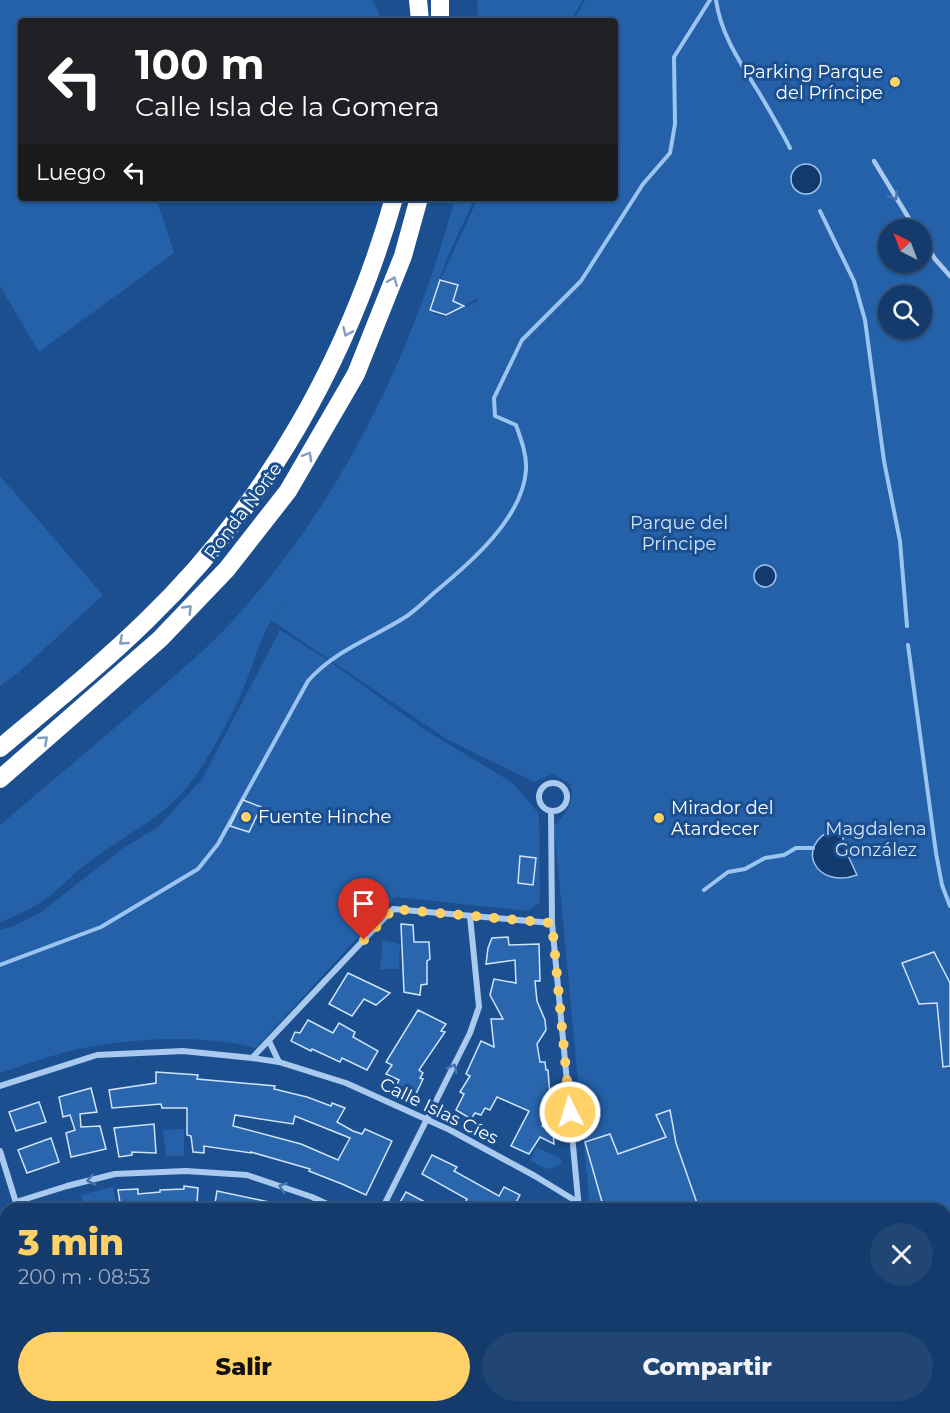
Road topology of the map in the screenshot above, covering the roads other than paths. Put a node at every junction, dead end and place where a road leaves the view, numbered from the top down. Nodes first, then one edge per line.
1 (418, 0) edge
2 (440, 0) edge
3 (420, 18) edge
4 (440, 18) edge
5 (874, 161) dead end
6 (393, 201) edge
7 (418, 201) edge
8 (909, 219) edge
9 (932, 254) edge
10 (950, 276) edge
11 (0, 748) edge
12 (0, 779) edge
13 (551, 811) junction
14 (470, 916) junction
15 (552, 923) junction
16 (269, 1041) junction
17 (252, 1058) junction
18 (279, 1062) junction
19 (0, 1086) edge
20 (427, 1120) junction
21 (0, 1151) edge
22 (16, 1203) edge
23 (24, 1203) edge
24 (325, 1203) edge
25 (385, 1203) edge
26 (575, 1203) edge
27 (579, 1203) edge

1 - 3 highway
2 - 4 highway
5 -> 8 lane
6 -> 11 highway, Ronda Norte
12 -> 7 highway, Ronda Norte
9 - 10 lane
13 - 13 street
13 - 15 street
14 - 15 street
14 - 16 street
20 -> 14 street
15 - 27 street
16 - 17 street
16 - 18 street
17 - 18 street, Calle Islas Cíes
17 - 19 street, Calle Islas Cíes
18 - 20 street, Calle Islas Cíes
20 - 25 street
20 - 26 street, Calle Islas Cíes
21 - 22 street
24 -> 23 street

